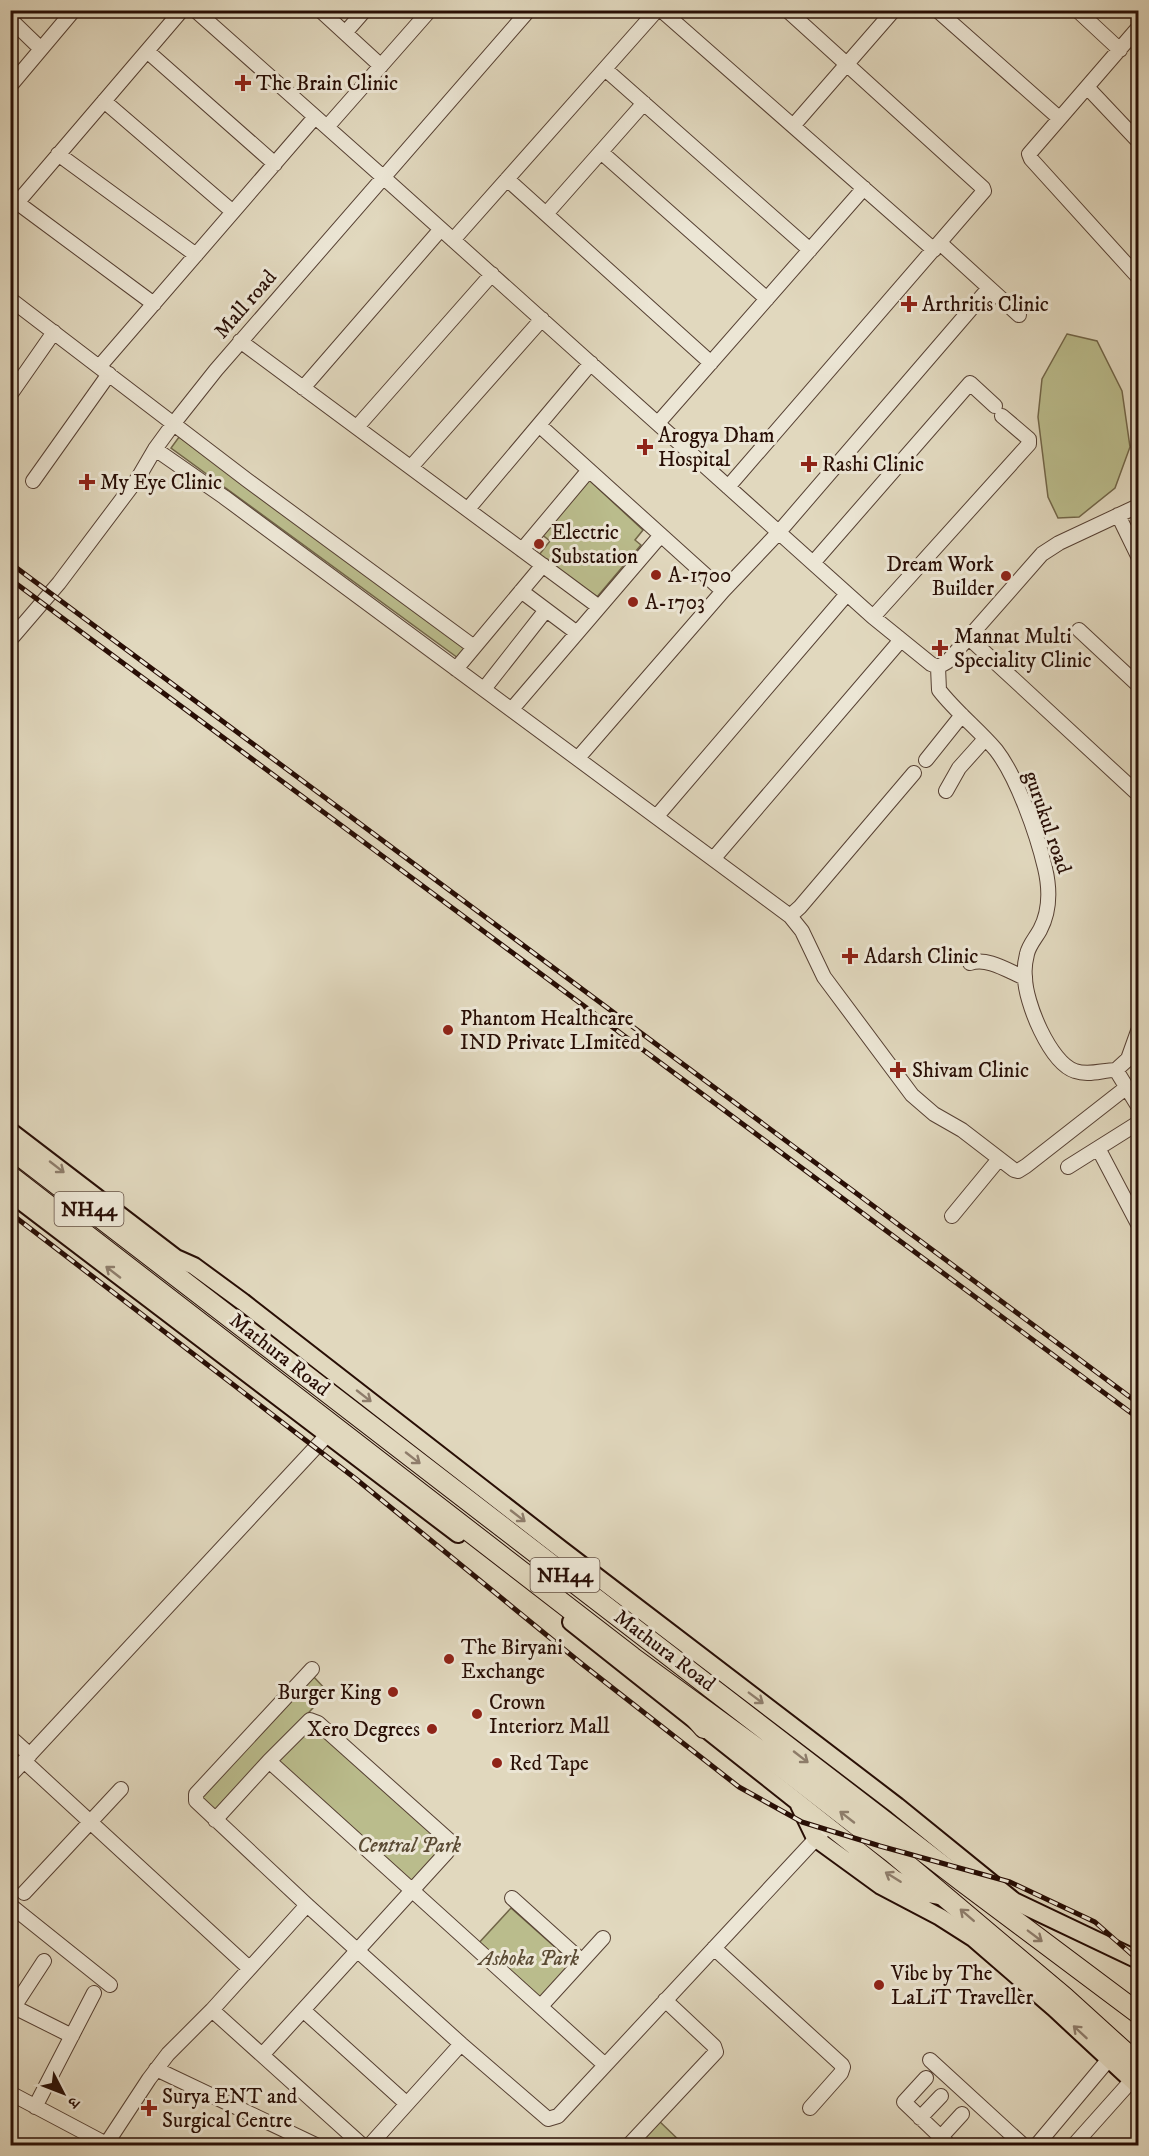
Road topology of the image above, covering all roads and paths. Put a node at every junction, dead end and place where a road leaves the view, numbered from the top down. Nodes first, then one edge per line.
1 (74, 10) edge
2 (182, 10) edge
3 (195, 10) edge
4 (320, 10) edge
5 (365, 10) edge
6 (430, 10) edge
7 (529, 10) edge
8 (659, 10) edge
9 (787, 10) edge
10 (937, 10) edge
11 (1077, 10) edge
12 (889, 12) edge
13 (10, 19) edge
14 (1138, 28) edge
15 (345, 33) junction
16 (41, 49) junction
17 (1120, 50) junction
18 (147, 51) junction
19 (847, 64) junction
20 (381, 66) junction
21 (605, 69) junction
22 (10, 86) edge
23 (1087, 87) junction
24 (104, 101) junction
25 (644, 103) junction
26 (315, 117) junction
27 (1059, 118) junction
28 (793, 126) junction
29 (327, 127) junction
30 (1138, 141) edge
31 (601, 152) junction
32 (58, 154) junction
33 (275, 164) junction
34 (383, 177) junction
35 (507, 179) junction
36 (864, 188) junction
37 (14, 200) edge
38 (233, 212) junction
39 (546, 214) junction
40 (441, 229) junction
41 (453, 240) junction
42 (937, 247) junction
43 (810, 250) junction
44 (196, 255) junction
45 (492, 274) junction
46 (1138, 277) edge
47 (990, 288) junction
48 (10, 299) edge
49 (767, 299) junction
50 (154, 304) junction
51 (1019, 315) dead end
52 (542, 320) junction
53 (54, 332) junction
54 (240, 341) junction
55 (591, 363) junction
56 (711, 363) junction
57 (104, 370) junction
58 (303, 388) junction
59 (10, 395) edge
60 (174, 423) junction
61 (658, 423) junction
62 (539, 425) junction
63 (357, 428) junction
64 (155, 449) junction
65 (411, 467) junction
66 (589, 470) junction
67 (33, 481) dead end
68 (728, 487) junction
69 (1138, 506) edge
70 (468, 509) junction
71 (1118, 515) junction
72 (779, 532) junction
73 (661, 535) junction
74 (522, 550) junction
75 (1138, 556) edge
76 (813, 563) junction
77 (543, 565) junction
78 (521, 591) junction
79 (723, 591) junction
80 (847, 594) junction
81 (599, 607) junction
82 (546, 610) junction
83 (873, 617) junction
84 (1079, 630) dead end
85 (577, 633) junction
86 (969, 638) junction
87 (10, 640) edge
88 (900, 641) junction
89 (474, 646) junction
90 (938, 667) junction
91 (456, 669) junction
92 (1138, 685) edge
93 (484, 689) junction
94 (512, 709) junction
95 (962, 715) junction
96 (985, 739) junction
97 (578, 758) junction
98 (926, 760) dead end
99 (914, 774) dead end
100 (946, 790) dead end
101 (1137, 791) edge
102 (657, 816) junction
103 (714, 858) junction
104 (790, 916) junction
105 (970, 963) dead end
106 (1024, 978) junction
107 (1138, 1031) edge
108 (1116, 1070) junction
109 (1127, 1088) junction
110 (1138, 1106) edge
111 (1138, 1123) edge
112 (10, 1131) edge
113 (10, 1148) edge
114 (1098, 1148) junction
115 (999, 1159) junction
116 (1068, 1167) dead end
117 (10, 1176) edge
118 (10, 1193) edge
119 (952, 1216) dead end
120 (1138, 1224) edge
121 (171, 1263) junction
122 (144, 1288) junction
123 (328, 1434) junction
124 (312, 1669) dead end
125 (658, 1676) junction
126 (704, 1728) junction
127 (10, 1737) edge
128 (27, 1758) junction
129 (269, 1761) junction
130 (10, 1776) edge
131 (121, 1789) dead end
132 (797, 1801) junction
133 (215, 1820) junction
134 (90, 1822) junction
135 (829, 1826) junction
136 (815, 1838) junction
137 (413, 1890) junction
138 (24, 1893) dead end
139 (512, 1898) dead end
140 (947, 1898) junction
141 (988, 1901) junction
142 (1014, 1901) junction
143 (10, 1905) edge
144 (307, 1905) junction
145 (603, 1938) dead end
146 (714, 1948) junction
147 (357, 1951) junction
148 (44, 1960) dead end
149 (1138, 1960) edge
150 (582, 1961) junction
151 (249, 1968) junction
152 (110, 1985) dead end
153 (94, 1993) dead end
154 (665, 2000) junction
155 (12, 2006) edge
156 (540, 2006) junction
157 (212, 2010) junction
158 (303, 2010) junction
159 (1138, 2013) edge
160 (72, 2036) junction
161 (461, 2044) junction
162 (263, 2054) junction
163 (1109, 2059) junction
164 (930, 2060) dead end
165 (604, 2065) junction
166 (156, 2069) junction
167 (1136, 2077) edge
168 (926, 2078) dead end
169 (10, 2093) edge
170 (941, 2096) dead end
171 (406, 2104) junction
172 (35, 2106) junction
173 (810, 2108) dead end
174 (962, 2114) dead end
175 (920, 2118) junction
176 (945, 2141) edge
177 (1078, 2144) edge
178 (107, 2145) edge
179 (318, 2145) edge
180 (363, 2145) edge
181 (369, 2145) edge
182 (628, 2145) edge
183 (1024, 2145) edge
184 (1036, 2145) edge

1 - 16 street
2 - 18 street
3 - 26 street
4 - 15 street
5 - 15 street
6 - 20 street
7 - 34 street, Mall road
8 - 21 street
8 - 28 street
9 - 19 street
10 - 27 street
11 - 17 street
12 - 19 street
13 - 16 street
14 - 17 street
15 - 20 street
16 - 22 street
17 - 23 street
18 - 24 street
18 - 33 street
19 - 28 street
19 - 42 street
20 - 29 street
21 - 25 street
21 - 35 street
23 - 27 street
23 - 30 street
24 - 32 street
24 - 38 street
25 - 31 street
25 - 43 street
26 - 29 street
26 - 33 street
27 - 46 street
28 - 36 street
29 - 34 street
31 - 39 street
31 - 49 street
32 - 37 street
32 - 44 street
33 - 38 street
34 - 40 street
34 - 54 street, Mall road
35 - 39 street
35 - 41 street
36 - 42 street
36 - 43 street
37 - 50 street
38 - 44 street
39 - 56 street
40 - 41 street
40 - 58 street
41 - 45 street
42 - 47 street
42 - 68 street
43 - 49 street
44 - 50 street
45 - 52 street
45 - 63 street
47 - 51 street
47 - 72 street
48 - 53 street
49 - 56 street
50 - 57 street
52 - 55 street
52 - 65 street
53 - 57 street
53 - 59 street
54 - 58 street
54 - 60 street, Mall road
55 - 61 street
55 - 62 street
56 - 61 street
57 - 60 street
57 - 67 street
58 - 63 street
60 - 64 street, Mall road
60 - 89 street
61 - 68 street
62 - 66 street
62 - 70 street
63 - 65 street
64 - 87 street, Mall road
64 - 91 street
65 - 70 street
66 - 73 street
66 - 74 street
68 - 72 street
69 - 71 street
70 - 74 street
71 - 75 street
71 - 86 street
72 - 76 street
72 - 79 street
73 - 79 street
73 - 81 street
74 - 77 street
76 - 80 street
76 - 83 street
77 - 78 street
77 - 81 street
78 - 82 street
78 - 89 street
79 - 97 street
80 - 83 street
80 - 102 street
81 - 85 street
82 - 85 street
82 - 93 street
83 - 88 street
84 - 92 street
85 - 94 street
86 - 90 street
86 - 101 street
88 - 90 street
88 - 103 street
89 - 91 street
90 - 95 street, gurukul road
91 - 93 street
93 - 94 street
94 - 97 street
95 - 96 street, gurukul road
95 - 98 street
96 - 100 street
96 - 106 street, gurukul road
97 - 102 street
99 - 104 street
102 - 103 street
103 - 104 street
104 - 115 street
105 - 106 street
106 - 108 street, gurukul road
107 - 108 street
108 - 109 street
109 - 110 street
109 - 115 street
111 - 114 street
112 -> 121 main road
113 - 121 highway, Mathura Road / NH44
114 - 116 street
114 - 120 street
115 - 119 street
117 - 122 highway, Mathura Road / NH44
122 -> 118 main road
121 -> 141 highway, Mathura Road / NH44
121 -> 142 main road
122 - 123 main road
122 - 125 highway, Mathura Road / NH44
123 - 126 main road
123 - 128 street
124 - 133 street
125 - 126 highway
140 -> 125 highway, Mathura Road / NH44
126 - 132 main road
127 - 128 street
128 - 130 street
128 - 134 street
129 - 133 street
129 - 137 street
129 - 137 street
131 - 134 street
132 - 135 main road
132 - 136 main road
133 - 144 street
134 - 138 street
134 - 151 street
135 - 136 street
140 -> 135 main road
136 - 146 street
163 -> 136 main road
137 - 147 street
137 - 156 street
139 - 150 street
167 -> 140 highway, Mathura Road / NH44
141 - 142 main road
141 -> 159 highway, Mathura Road / NH44
142 - 149 main road
143 - 152 street
144 - 147 street
144 - 151 street
145 - 150 street
146 - 154 street
146 - 173 street
147 - 158 street
147 - 161 street
148 - 155 street
150 - 156 street
151 - 157 street
153 - 160 street
154 - 165 street
154 - 182 street
155 - 160 street
156 - 165 street
157 - 162 street
157 - 166 street
158 - 162 street
158 - 171 street
160 - 172 street
161 - 165 street
161 - 171 street
162 - 180 street
163 - 167 main road
163 - 184 street
164 - 183 street
166 - 178 street
166 - 179 street
167 - 177 street
168 - 175 street
169 - 172 street
170 - 175 street
171 - 181 street
172 - 178 street
174 - 176 street
175 - 176 street

